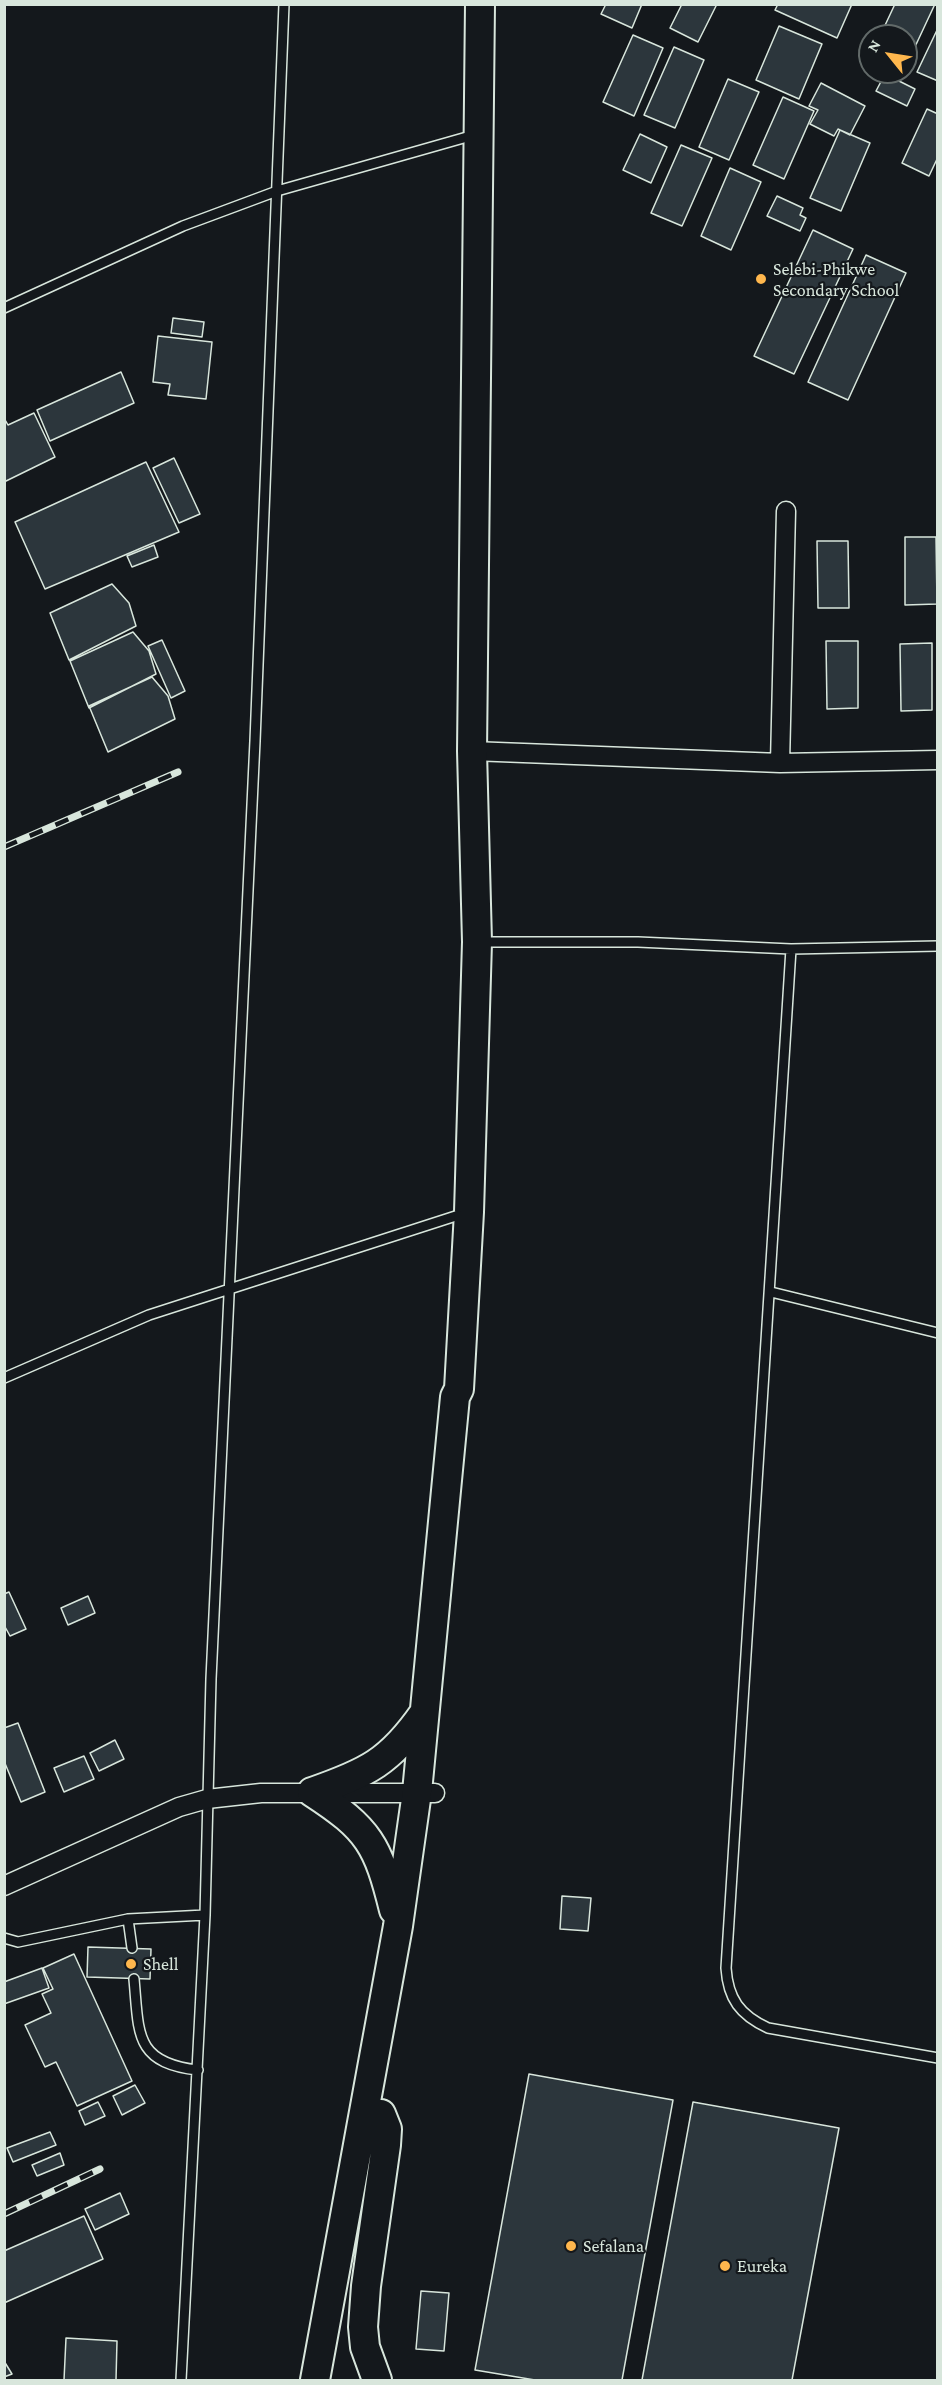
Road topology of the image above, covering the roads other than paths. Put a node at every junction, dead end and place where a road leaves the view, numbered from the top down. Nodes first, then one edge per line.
1 (284, 4) edge
2 (480, 4) edge
3 (480, 134) junction
4 (277, 190) junction
5 (4, 308) edge
6 (786, 511) dead end
7 (472, 751) junction
8 (938, 760) edge
9 (780, 763) junction
10 (477, 942) junction
11 (938, 946) edge
12 (791, 949) junction
13 (469, 1212) junction
14 (231, 1287) junction
15 (771, 1292) junction
16 (938, 1333) edge
17 (4, 1378) edge
18 (459, 1389) junction
19 (425, 1711) junction
20 (312, 1792) junction
21 (426, 1792) junction
22 (207, 1799) junction
23 (4, 1886) edge
24 (205, 1915) junction
25 (128, 1919) junction
26 (398, 1926) junction
27 (4, 1938) edge
28 (132, 1948) dead end
29 (134, 1979) dead end
30 (938, 2058) edge
31 (198, 2070) junction
32 (381, 2114) junction
33 (181, 2380) edge
34 (315, 2380) edge
35 (333, 2380) edge
36 (377, 2380) edge

1 - 4 lane
2 - 3 main road
3 - 4 lane
3 - 7 main road
4 - 5 lane
4 - 14 lane
6 - 9 street
7 - 9 street
7 - 10 main road
8 - 9 street
10 - 12 lane
10 - 13 main road
11 - 12 lane
12 - 15 lane
13 - 14 lane
13 - 18 main road
14 - 17 lane
14 - 22 lane
15 - 16 lane
15 - 30 lane
18 - 19 main road
18 - 21 main road
19 - 20 main road
19 - 21 main road
20 - 21 street
20 - 22 street
20 - 26 main road
21 - 26 main road
21 - 32 main road
22 - 23 street
22 - 24 lane
24 - 25 lane
24 - 31 lane
25 - 27 lane
25 - 28 lane
26 - 34 main road
29 - 31 lane
31 - 33 lane
32 - 35 main road
32 - 36 main road

